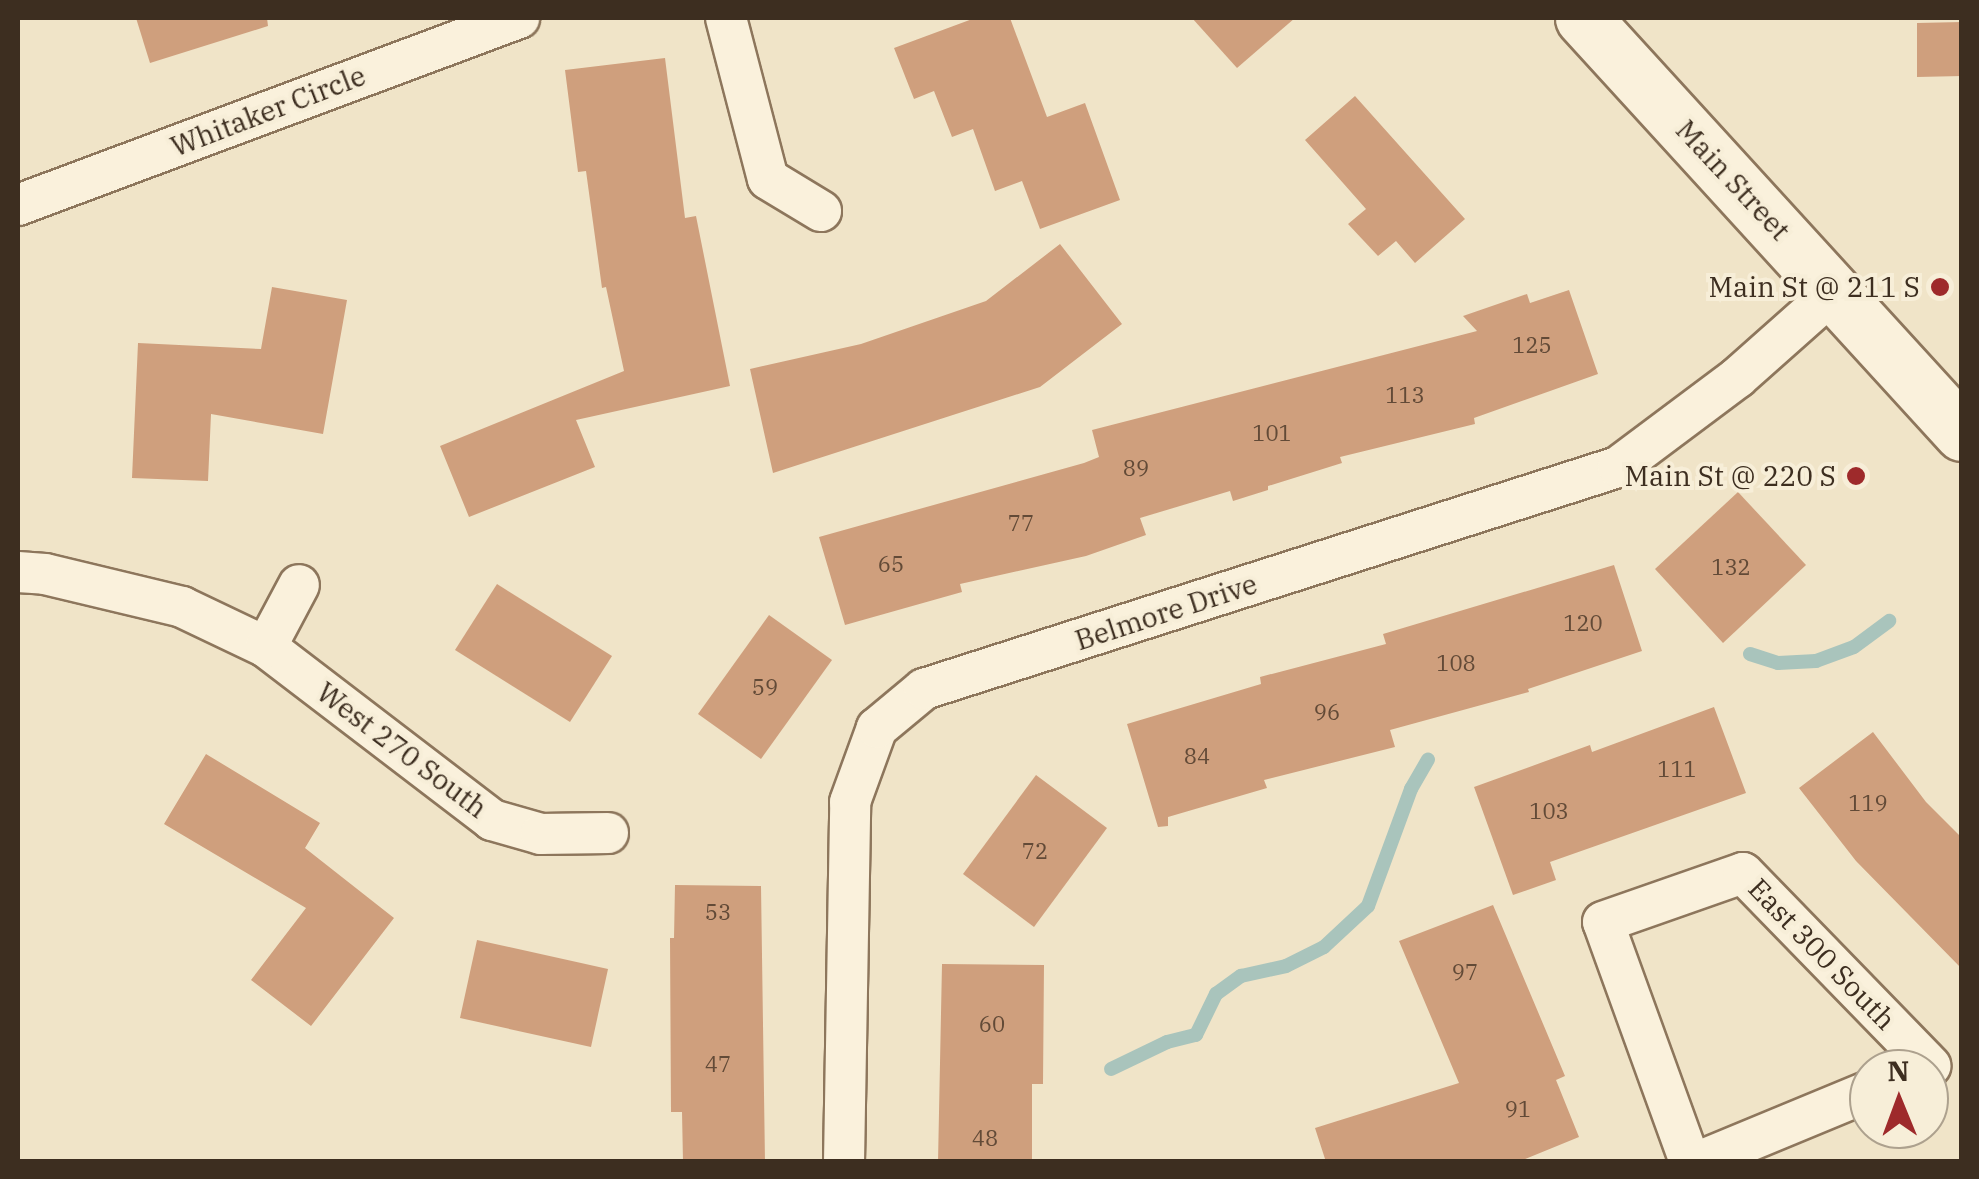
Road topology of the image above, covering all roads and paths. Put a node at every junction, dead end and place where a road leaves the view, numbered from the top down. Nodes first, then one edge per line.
1 (519, 18) edge
2 (726, 18) edge
3 (1584, 18) edge
4 (18, 205) edge
5 (822, 211) dead end
6 (1835, 291) junction
7 (1962, 433) edge
8 (18, 572) edge
9 (299, 585) dead end
10 (266, 647) junction
11 (608, 832) dead end
12 (1924, 1049) edge
13 (1849, 1099) edge
14 (844, 1162) edge
15 (1690, 1162) edge
16 (1698, 1162) edge

1 - 4 street, Whitaker Circle
2 - 5 street
3 - 6 main road, Main Street
6 - 7 main road, Main Street
6 - 14 street, Belmore Drive
8 - 10 street, West 270 South
9 - 10 street
10 - 11 street, West 270 South
12 - 15 street, East 300 South
13 - 16 street

